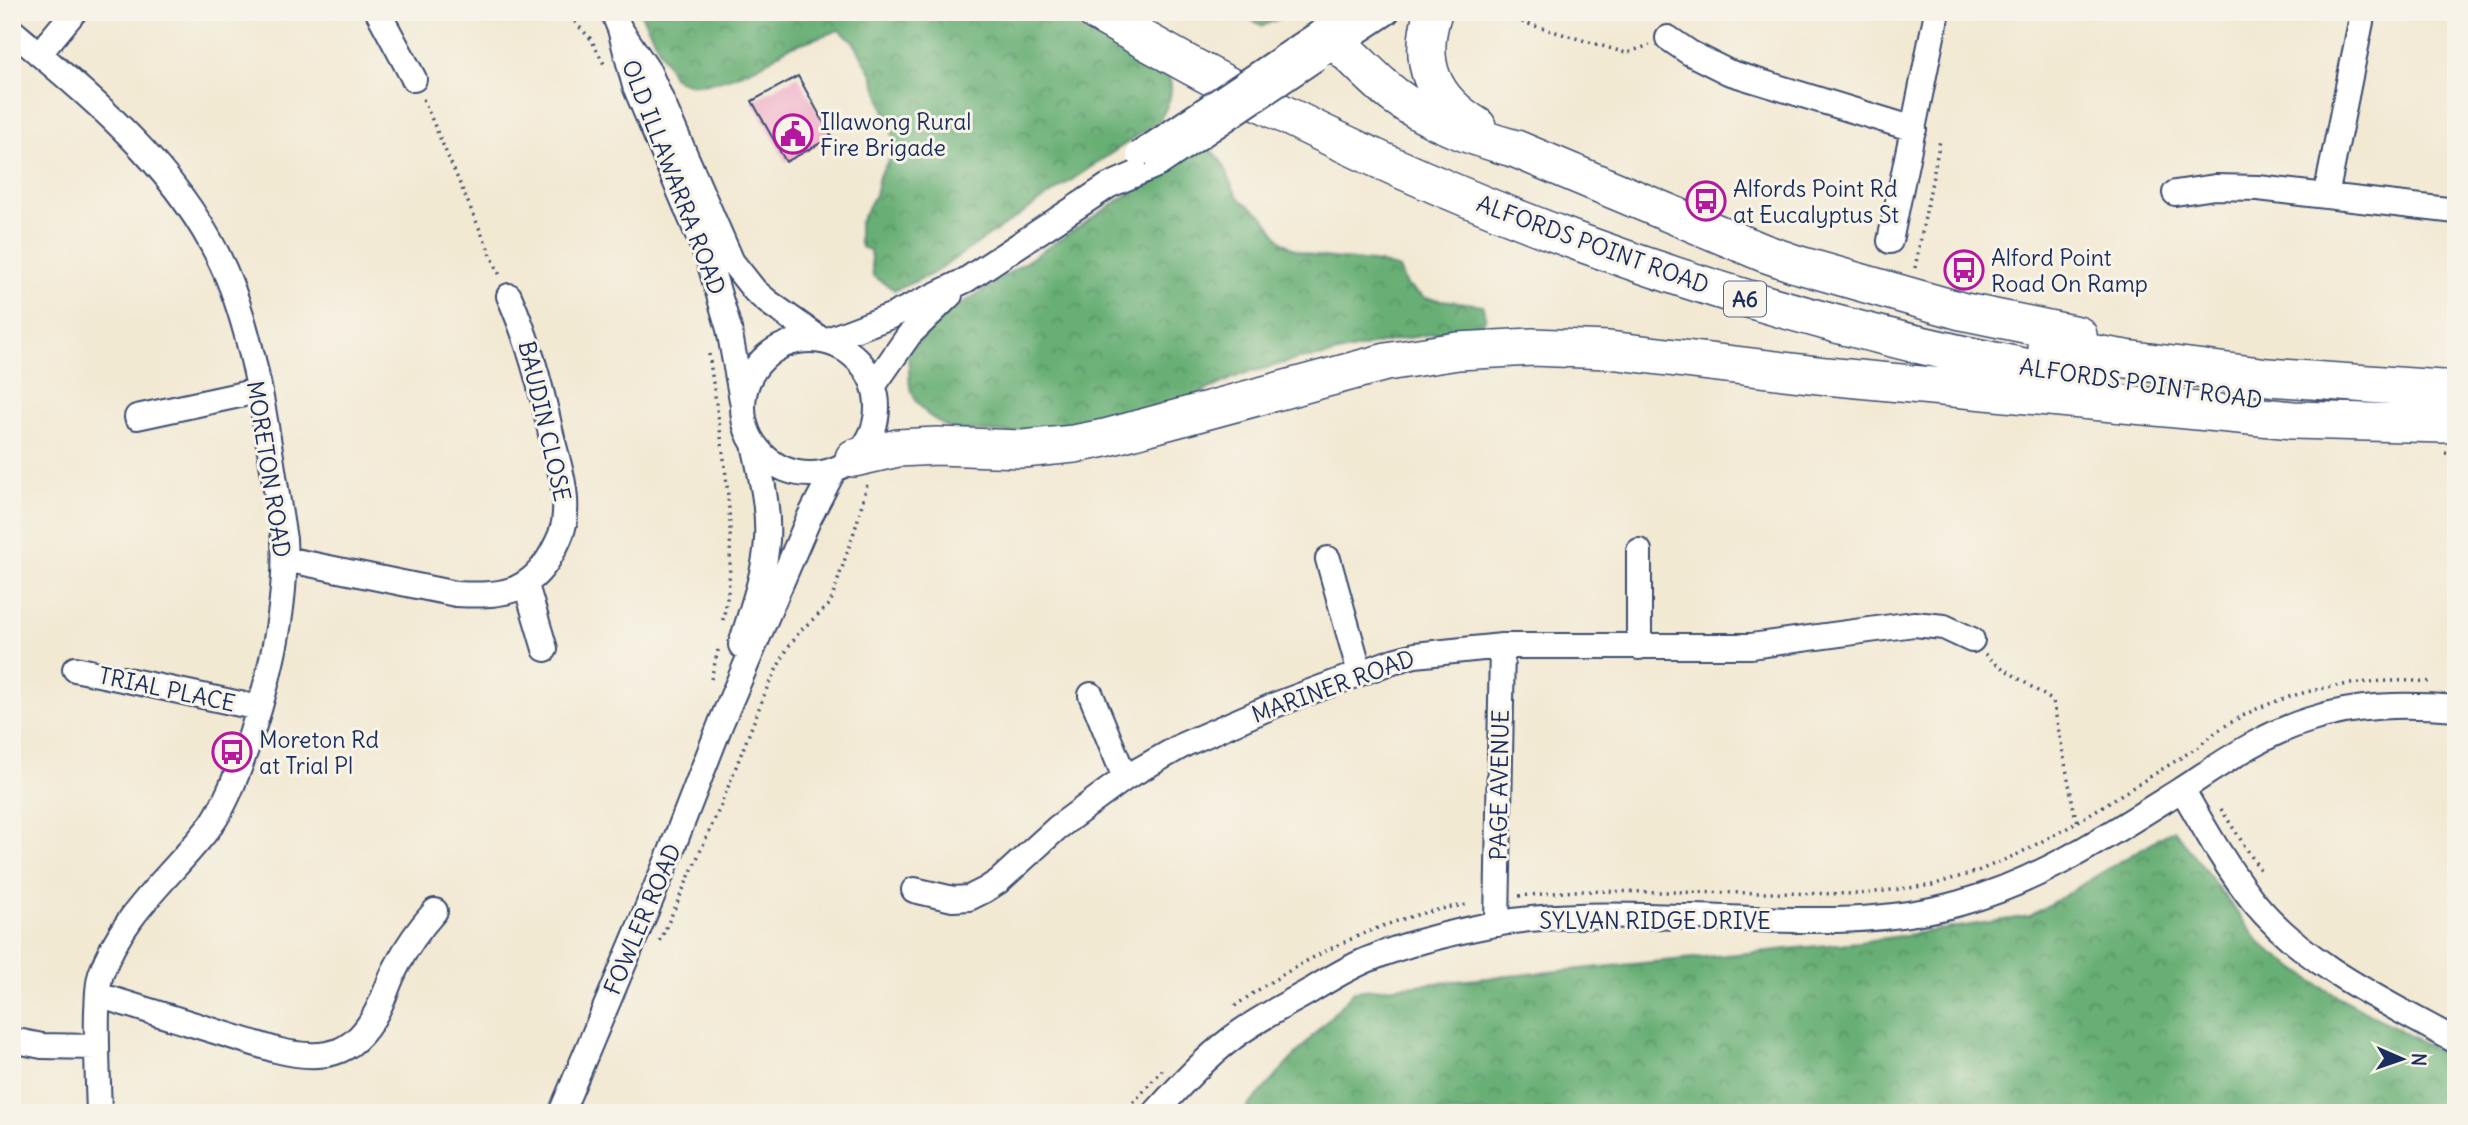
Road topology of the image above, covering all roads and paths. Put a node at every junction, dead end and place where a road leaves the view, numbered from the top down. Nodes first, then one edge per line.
1 (74, 12) edge
2 (378, 12) edge
3 (565, 12) edge
4 (1096, 12) edge
5 (1138, 12) edge
6 (1387, 12) edge
7 (1433, 12) edge
8 (1937, 12) edge
9 (2363, 12) edge
10 (1495, 14) edge
11 (616, 20) edge
12 (12, 31) edge
13 (1668, 38) joint
14 (1324, 40) edge
15 (39, 54) junction
16 (606, 68) dead end
17 (414, 79) joint
18 (1914, 129) junction
19 (1940, 140) dead end
20 (1516, 149) junction
21 (2175, 193) dead end
22 (2326, 196) junction
23 (2456, 211) edge
24 (1890, 241) dead end
25 (1914, 273) dead end
26 (966, 280) junction
27 (509, 296) joint
28 (824, 341) junction
29 (709, 349) dead end
30 (874, 386) junction
31 (258, 391) junction
32 (743, 407) junction
33 (137, 416) dead end
34 (2450, 423) edge
35 (754, 444) junction
36 (853, 469) junction
37 (1639, 551) dead end
38 (285, 558) junction
39 (1328, 559) dead end
40 (526, 585) junction
41 (721, 631) dead end
42 (1972, 640) joint
43 (719, 643) dead end
44 (1502, 646) junction
45 (1639, 647) junction
46 (545, 649) dead end
47 (75, 670) dead end
48 (1360, 673) junction
49 (711, 679) dead end
50 (2443, 683) dead end
51 (1090, 695) dead end
52 (259, 708) junction
53 (2456, 708) edge
54 (721, 723) junction
55 (1125, 778) junction
56 (2182, 789) junction
57 (2219, 805) dead end
58 (2078, 822) junction
59 (2263, 874) dead end
60 (914, 890) dead end
61 (435, 911) dead end
62 (1497, 912) junction
63 (659, 943) dead end
64 (98, 995) junction
65 (1228, 1012) dead end
66 (12, 1040) edge
67 (2456, 1041) edge
68 (96, 1047) junction
69 (1169, 1063) dead end
70 (99, 1113) edge
71 (561, 1113) edge
72 (1124, 1113) edge
73 (1155, 1113) edge

1 - 15 street
2 - 17 street
3 - 16 path
4 - 34 highway, ALFORDS POINT ROAD / A6
5 - 34 highway, ALFORDS POINT ROAD / A6
6 - 14 street
7 - 20 highway
8 - 18 street
9 - 22 street
10 - 13 path
11 - 28 street, OLD ILLAWARRA ROAD
11 - 32 street, OLD ILLAWARRA ROAD
12 - 15 street, MORETON ROAD
13 - 18 street
14 - 20 highway
14 - 26 street, bridge
15 - 31 street, MORETON ROAD
17 - 27 path
18 - 24 street
19 - 25 path
20 - 34 highway
21 - 22 street
22 - 23 street
26 - 28 street
26 - 30 street
27 - 40 street, BAUDIN CLOSE
28 - 30 street
28 - 32 street
29 - 41 path
30 - 36 street
31 - 33 street
31 - 38 street, MORETON ROAD
32 - 35 street
34 - 36 highway
35 - 36 street
35 - 54 street, FOWLER ROAD
36 - 54 street, FOWLER ROAD
36 - 63 path
37 - 45 street
38 - 40 street
38 - 52 street, MORETON ROAD
39 - 48 street
40 - 46 street
42 - 45 street, MARINER ROAD
42 - 58 path
43 - 49 path
44 - 45 street, MARINER ROAD
44 - 48 street, MARINER ROAD
44 - 62 street, PAGE AVENUE
47 - 52 street, TRIAL PLACE
48 - 55 street, MARINER ROAD
50 - 58 path
51 - 55 street
52 - 64 street, MORETON ROAD
53 - 56 street, SYLVAN RIDGE DRIVE
54 - 71 street, FOWLER ROAD
55 - 60 street, MARINER ROAD
56 - 62 street, SYLVAN RIDGE DRIVE
56 - 67 street
57 - 59 path
58 - 62 path
61 - 64 street
62 - 65 path
62 - 73 street, SYLVAN RIDGE DRIVE
64 - 68 street, MORETON ROAD
66 - 68 street
68 - 70 street, MORETON ROAD
69 - 72 path

